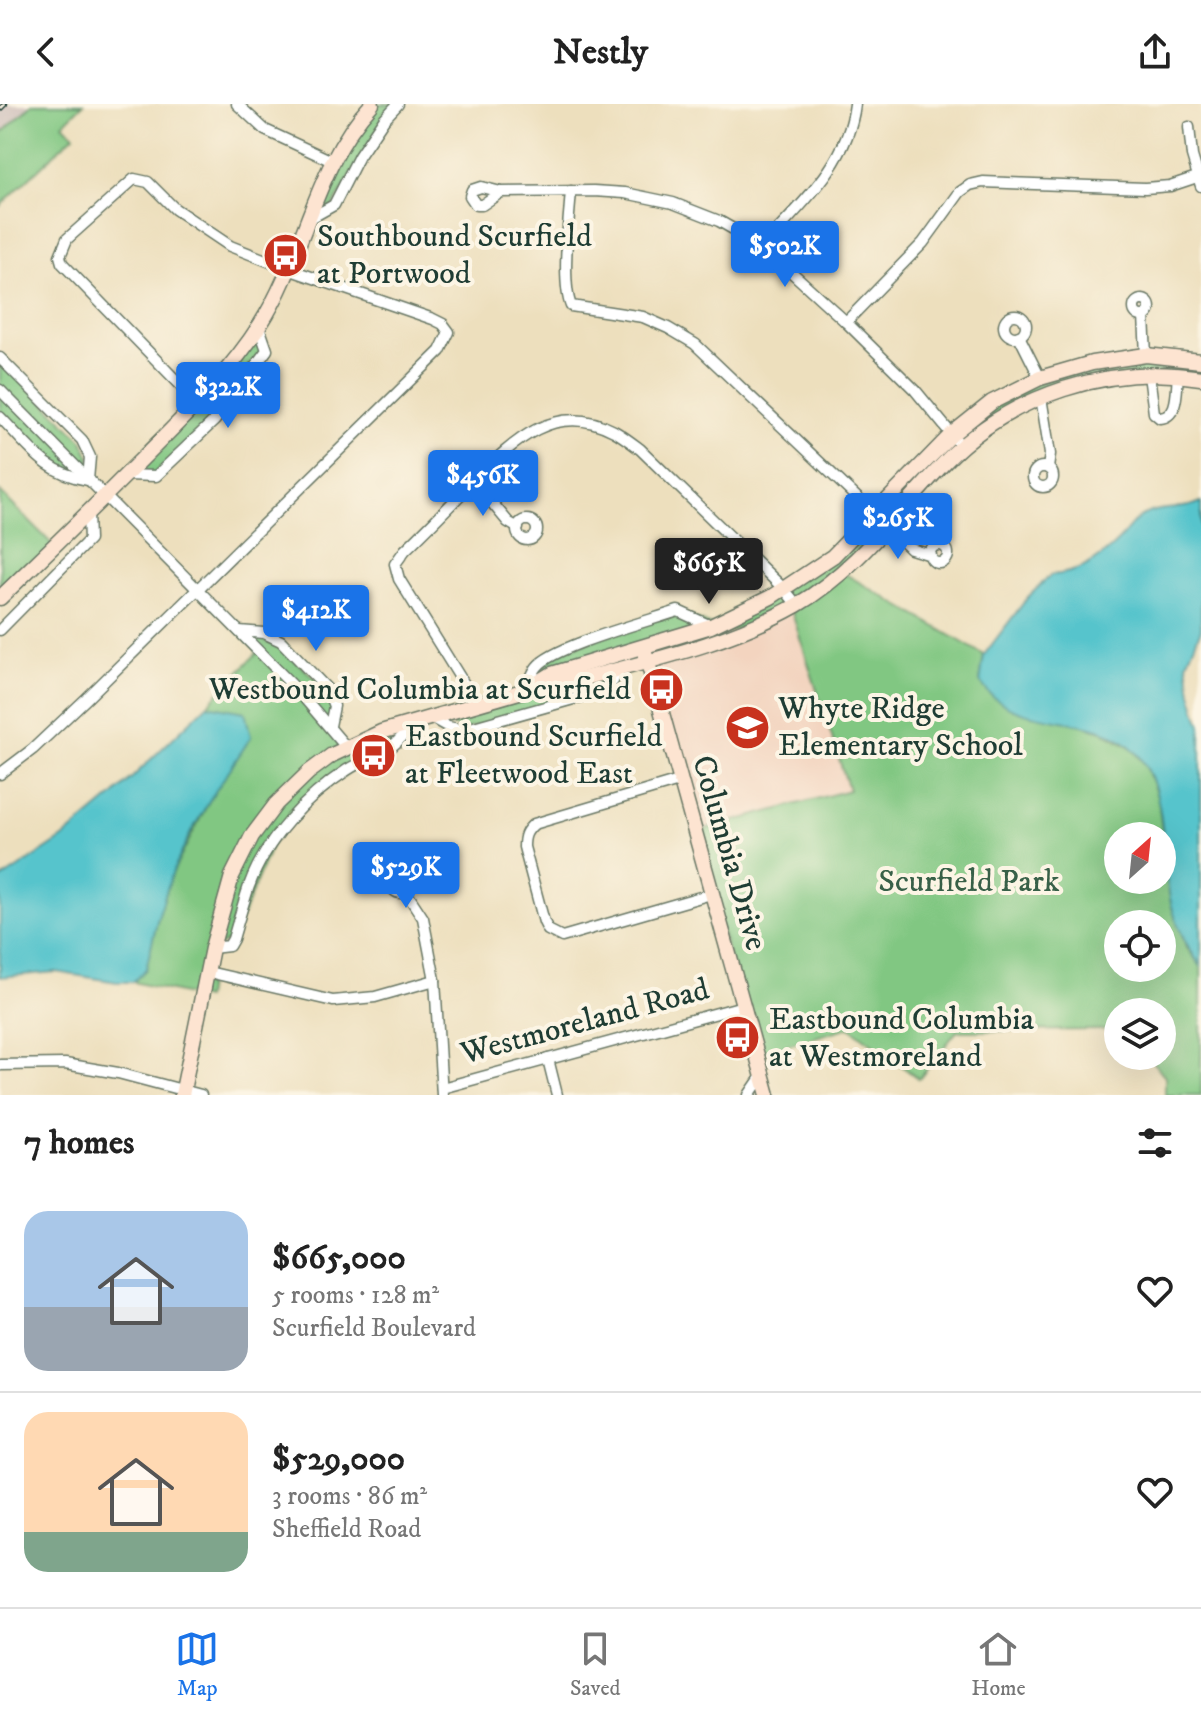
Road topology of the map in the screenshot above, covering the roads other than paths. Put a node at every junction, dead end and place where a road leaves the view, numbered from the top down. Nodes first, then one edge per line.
1 (237, 104) edge
2 (372, 104) edge
3 (398, 104) edge
4 (855, 104) edge
5 (1189, 127) dead end
6 (332, 161) junction
7 (1199, 182) edge
8 (571, 191) junction
9 (501, 192) dead end
10 (309, 219) junction
11 (763, 246) junction
12 (291, 270) junction
13 (1144, 316) dead end
14 (846, 322) junction
15 (259, 327) junction
16 (1019, 336) dead end
17 (1146, 355) junction
18 (0, 358) edge
19 (1201, 361) edge
20 (1149, 375) junction
21 (1178, 375) junction
22 (1040, 378) junction
23 (1201, 378) edge
24 (0, 390) edge
25 (1041, 397) junction
26 (198, 403) junction
27 (0, 417) edge
28 (952, 434) junction
29 (962, 447) junction
30 (1048, 468) dead end
31 (126, 475) junction
32 (88, 480) junction
33 (474, 481) junction
34 (104, 497) junction
35 (88, 513) junction
36 (873, 514) junction
37 (886, 526) junction
38 (518, 528) dead end
39 (931, 555) dead end
40 (197, 589) junction
41 (785, 590) junction
42 (0, 598) edge
43 (797, 605) junction
44 (711, 626) junction
45 (0, 630) edge
46 (239, 631) junction
47 (643, 645) junction
48 (647, 661) junction
49 (618, 669) junction
50 (531, 688) junction
51 (477, 705) junction
52 (432, 718) junction
53 (411, 724) junction
54 (330, 726) junction
55 (346, 747) junction
56 (0, 774) edge
57 (679, 781) junction
58 (406, 892) dead end
59 (711, 894) junction
60 (212, 948) junction
61 (208, 972) junction
62 (435, 980) junction
63 (743, 1006) junction
64 (548, 1059) junction
65 (0, 1065) edge
66 (762, 1076) junction
67 (442, 1091) edge
68 (182, 1093) edge
69 (201, 1095) edge
70 (557, 1095) edge
71 (749, 1095) edge
72 (768, 1095) edge

1 - 6 street
2 - 6 street
3 - 10 street
4 - 11 street
5 - 7 street
6 - 10 street
7 - 14 street
8 - 9 street
8 - 11 street
8 - 36 street
10 - 12 street
11 - 14 street
12 - 15 street
12 - 26 street
12 - 40 street
13 - 17 street
14 - 28 street
15 - 26 street
15 - 31 street
16 - 22 street
17 - 19 street
17 - 22 street
18 - 32 street
20 - 21 street
20 - 21 street
20 - 25 street
21 - 23 street
22 - 28 street
24 - 32 street
25 - 29 street
25 - 30 street
26 - 31 street
27 - 32 street
28 - 29 street
28 - 36 street
29 - 37 street
31 - 34 street
32 - 34 street
33 - 38 street
33 - 41 street
33 - 51 street
34 - 35 street
34 - 40 street
35 - 42 street
35 - 45 street
36 - 37 street
36 - 41 street
37 - 39 street
37 - 43 street
40 - 46 street
40 - 56 street
41 - 43 street
41 - 44 street
43 - 48 street
44 - 47 street
44 - 50 street
46 - 54 street
46 - 54 street
47 - 48 street, Columbia Drive
47 - 50 street
48 - 49 street
48 - 57 street, Columbia Drive
49 - 50 street
49 - 52 street
50 - 51 street
51 - 52 street
52 - 53 street
53 - 55 street
53 - 60 street
54 - 55 street
55 - 60 street
57 - 59 street, Columbia Drive
57 - 59 street
58 - 62 street
59 - 63 street, Columbia Drive
60 - 61 street
61 - 62 street
61 - 68 street
62 - 67 street
63 - 64 street, Westmoreland Road
63 - 66 street, Columbia Drive
64 - 67 street, Westmoreland Road
64 - 70 street
65 - 68 street
66 - 71 street
66 - 72 street, Columbia Drive
68 - 69 street

